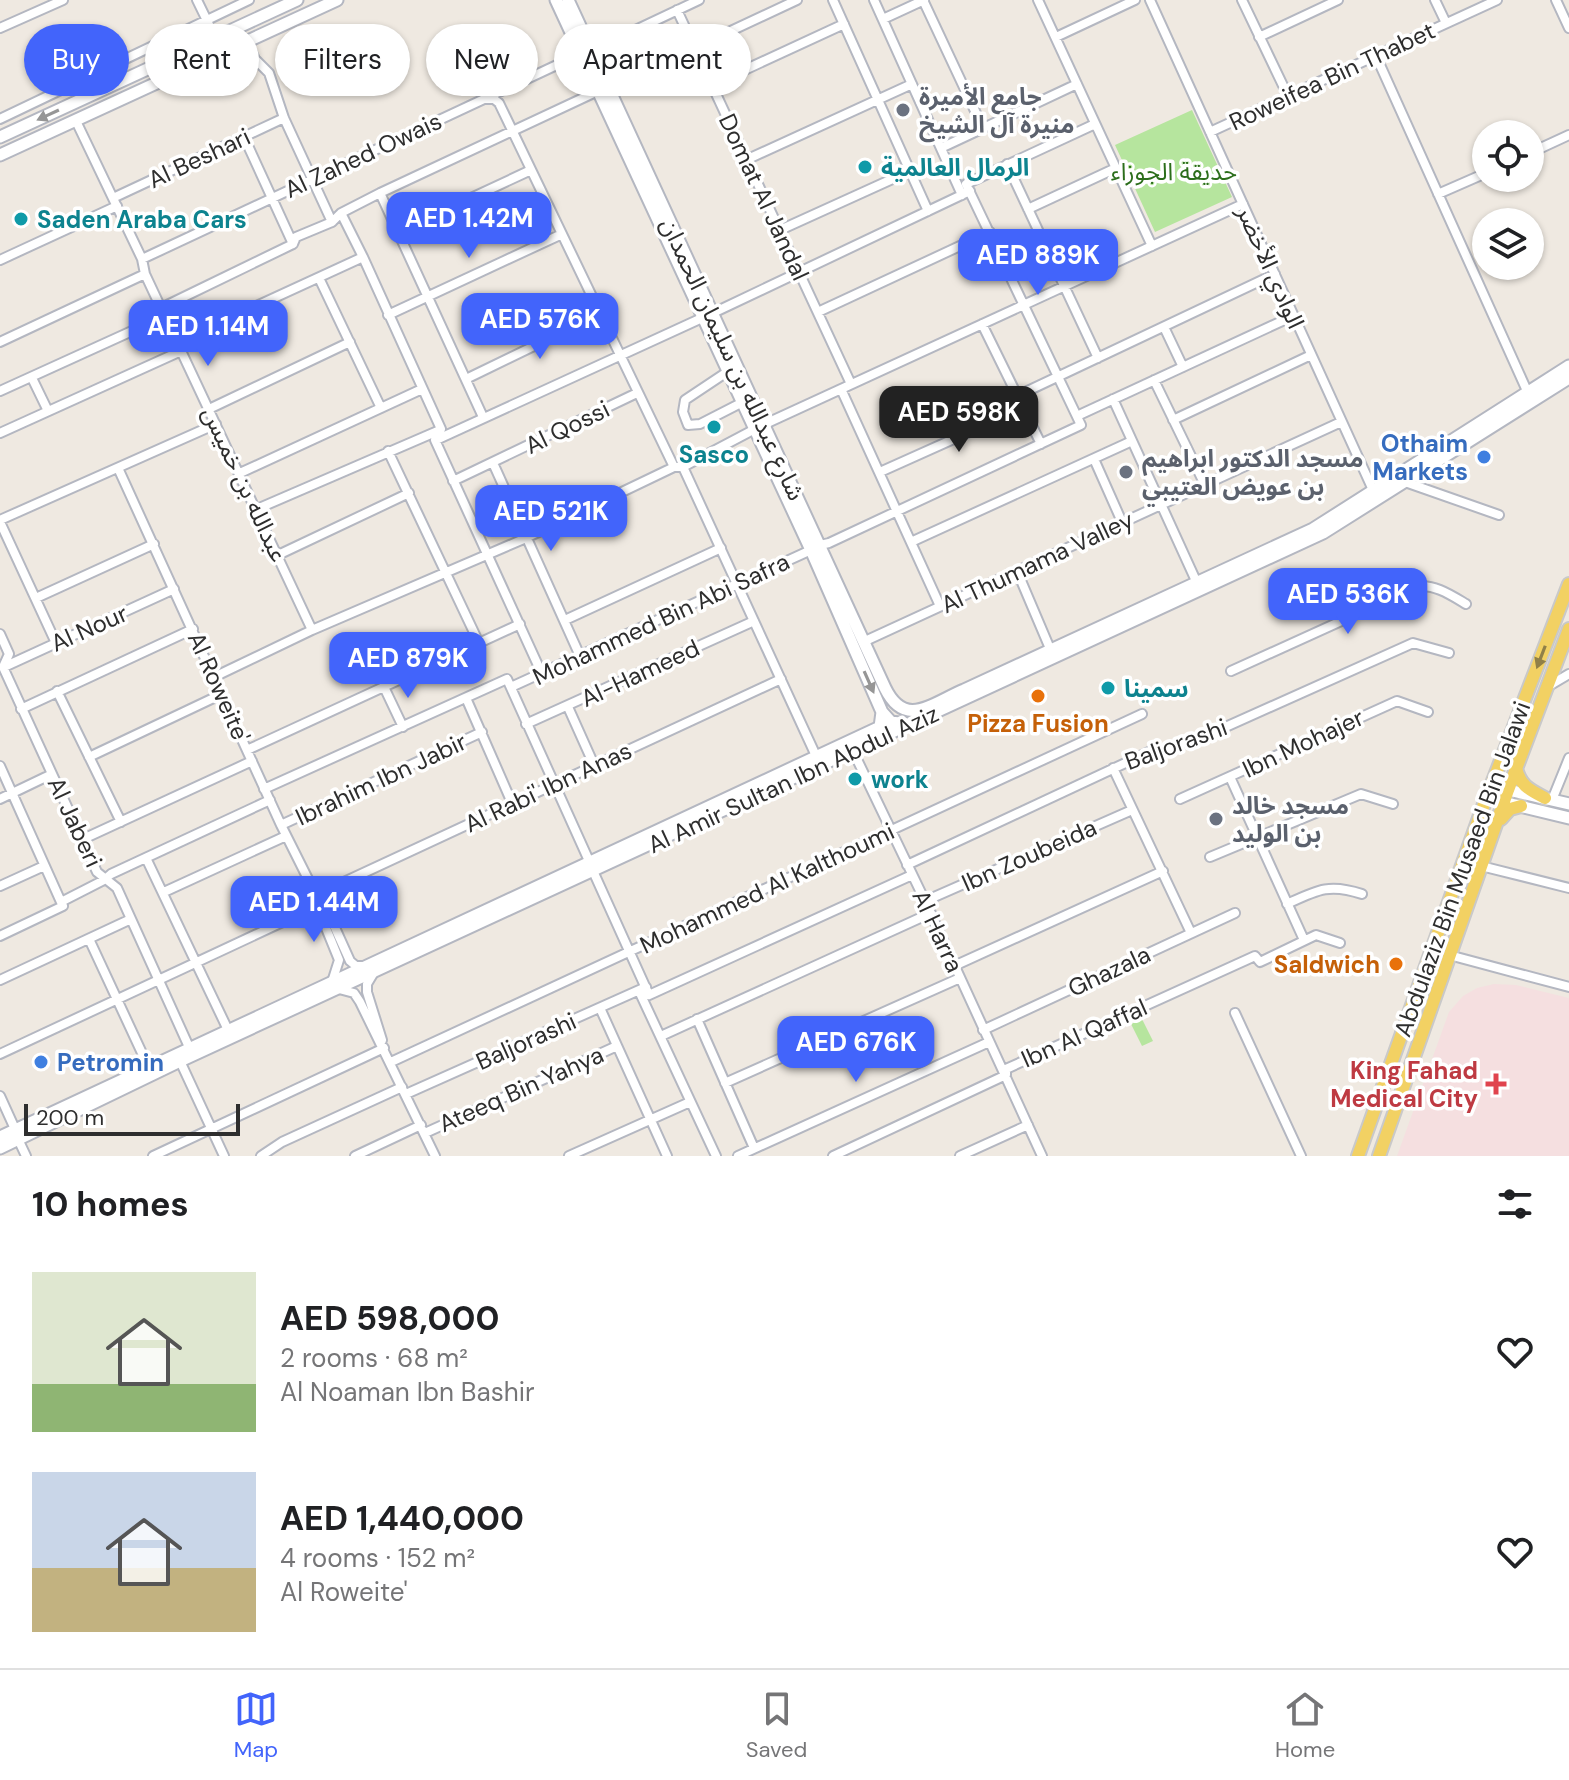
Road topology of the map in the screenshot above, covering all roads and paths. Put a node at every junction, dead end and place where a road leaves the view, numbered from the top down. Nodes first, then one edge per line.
1 (63, 0) edge
2 (197, 0) edge
3 (249, 0) edge
4 (297, 0) edge
5 (337, 0) edge
6 (556, 0) edge
7 (568, 0) edge
8 (699, 0) edge
9 (797, 0) edge
10 (833, 0) edge
11 (874, 0) edge
12 (924, 0) edge
13 (1038, 0) edge
14 (1135, 0) edge
15 (1150, 0) edge
16 (1242, 0) edge
17 (1338, 0) edge
18 (1435, 0) edge
19 (1497, 0) edge
20 (1556, 0) edge
21 (677, 10) junction
22 (883, 19) junction
23 (206, 20) junction
24 (1446, 23) junction
25 (208, 24) edge
26 (244, 24) edge
27 (570, 24) edge
28 (577, 24) edge
29 (649, 24) edge
30 (684, 24) edge
31 (745, 24) edge
32 (844, 24) junction
33 (0, 28) edge
34 (1569, 28) edge
35 (259, 35) edge
36 (1056, 37) junction
37 (1259, 37) junction
38 (1376, 56) junction
39 (259, 63) edge
40 (554, 66) edge
41 (751, 67) edge
42 (145, 70) edge
43 (912, 84) junction
44 (1077, 84) junction
45 (145, 88) edge
46 (591, 96) edge
47 (607, 96) edge
48 (717, 96) edge
49 (1288, 96) junction
50 (485, 99) junction
51 (878, 99) junction
52 (284, 118) junction
53 (0, 119) edge
54 (76, 121) junction
55 (1095, 124) junction
56 (983, 128) junction
57 (513, 131) junction
58 (1210, 132) junction
59 (1569, 135) edge
60 (0, 137) edge
61 (244, 137) junction
62 (1544, 147) edge
63 (941, 148) junction
64 (0, 155) edge
65 (748, 159) junction
66 (1007, 164) junction
67 (1116, 168) junction
68 (531, 170) junction
69 (910, 171) junction
70 (313, 178) junction
71 (1472, 179) edge
72 (966, 190) junction
73 (380, 193) junction
74 (1438, 194) junction
75 (271, 198) junction
76 (115, 202) junction
77 (1243, 204) junction
78 (1028, 209) junction
79 (928, 211) junction
80 (341, 213) junction
81 (332, 222) junction
82 (780, 230) junction
83 (398, 232) junction
84 (990, 232) junction
85 (562, 234) junction
86 (293, 244) junction
87 (1152, 246) junction
88 (363, 257) junction
89 (142, 259) junction
90 (0, 260) edge
91 (798, 271) junction
92 (145, 274) junction
93 (1275, 274) junction
94 (319, 278) junction
95 (1064, 286) junction
96 (427, 297) junction
97 (1024, 305) junction
98 (163, 312) junction
99 (818, 312) junction
100 (600, 314) junction
101 (388, 315) junction
102 (708, 316) junction
103 (1293, 316) junction
104 (982, 324) junction
105 (1164, 327) junction
106 (0, 342) edge
107 (350, 342) junction
108 (180, 347) junction
109 (1311, 355) junction
110 (621, 356) junction
111 (1098, 358) junction
112 (1569, 366) edge
113 (1183, 367) junction
114 (727, 372) junction
115 (1058, 376) junction
116 (32, 378) junction
117 (1569, 378) edge
118 (466, 379) junction
119 (1154, 380) junction
120 (851, 384) junction
121 (422, 389) junction
122 (841, 389) junction
123 (0, 391) edge
124 (637, 393) junction
125 (1528, 393) junction
126 (1017, 396) junction
127 (1113, 399) junction
128 (741, 403) junction
129 (1025, 407) junction
130 (381, 408) junction
131 (209, 409) junction
132 (48, 411) junction
133 (1077, 416) junction
134 (483, 417) junction
135 (1173, 420) junction
136 (1341, 422) junction
137 (216, 424) junction
138 (760, 427) junction
139 (441, 429) junction
140 (0, 433) edge
141 (435, 440) junction
142 (1132, 441) junction
143 (1041, 444) junction
144 (388, 451) junction
145 (1094, 459) junction
146 (493, 463) junction
147 (678, 467) junction
148 (118, 468) junction
149 (880, 472) junction
150 (240, 473) junction
151 (453, 481) junction
152 (1405, 482) junction
153 (1205, 485) junction
154 (1373, 490) junction
155 (409, 493) junction
156 (1163, 504) junction
157 (257, 509) junction
158 (897, 511) junction
159 (1499, 515) dead end
160 (0, 521) edge
161 (1122, 522) junction
162 (526, 538) junction
163 (911, 542) junction
164 (154, 544) junction
165 (815, 547) junction
166 (721, 548) junction
167 (278, 555) junction
168 (487, 555) junction
169 (1017, 571) junction
170 (446, 573) junction
171 (1197, 583) junction
172 (737, 584) junction
173 (1569, 584) edge
174 (174, 589) junction
175 (36, 598) junction
176 (1466, 604) dead end
177 (940, 606) junction
178 (565, 620) junction
179 (754, 621) junction
180 (520, 624) junction
181 (193, 629) junction
182 (1569, 629) edge
183 (312, 630) junction
184 (0, 634) edge
185 (863, 642) junction
186 (56, 643) junction
187 (479, 643) junction
188 (1051, 651) junction
189 (1449, 653) dead end
190 (580, 656) junction
191 (4, 660) edge
192 (1231, 671) dead end
193 (542, 674) junction
194 (1569, 674) edge
195 (214, 677) junction
196 (781, 679) junction
197 (509, 683) junction
198 (384, 687) junction
199 (1546, 688) junction
200 (57, 691) junction
201 (222, 694) junction
202 (466, 698) junction
203 (892, 703) junction
204 (568, 707) junction
205 (21, 709) junction
206 (882, 712) junction
207 (1428, 712) dead end
208 (1142, 714) dead end
209 (896, 722) junction
210 (526, 724) junction
211 (403, 727) junction
212 (482, 732) junction
213 (247, 750) junction
214 (853, 751) junction
215 (89, 757) junction
216 (817, 758) junction
217 (1569, 758) edge
218 (252, 761) junction
219 (594, 765) junction
220 (0, 766) edge
221 (1113, 768) junction
222 (1516, 768) junction
223 (52, 774) junction
224 (1230, 777) junction
225 (553, 784) junction
226 (264, 789) junction
227 (13, 792) junction
228 (1489, 792) junction
229 (1506, 796) junction
230 (0, 799) edge
231 (1180, 799) dead end
232 (1548, 799) junction
233 (270, 800) junction
234 (512, 803) junction
235 (1393, 804) dead end
236 (1569, 804) edge
237 (1521, 806) junction
238 (1132, 810) junction
239 (1569, 818) edge
240 (1498, 820) junction
241 (121, 822) junction
242 (281, 825) junction
243 (890, 831) junction
244 (286, 836) junction
245 (1257, 838) junction
246 (81, 840) junction
247 (1210, 857) dead end
248 (146, 858) junction
249 (907, 865) junction
250 (44, 866) junction
251 (1481, 866) junction
252 (592, 867) junction
253 (1163, 871) junction
254 (912, 875) junction
255 (104, 880) junction
256 (0, 886) edge
257 (1569, 888) edge
258 (164, 892) junction
259 (1362, 894) dead end
260 (316, 895) junction
261 (925, 901) junction
262 (61, 902) junction
263 (1287, 904) junction
264 (317, 906) junction
265 (931, 913) junction
266 (1235, 913) dead end
267 (131, 919) junction
268 (1191, 933) junction
269 (0, 936) edge
270 (89, 939) junction
271 (1304, 940) junction
272 (1340, 943) dead end
273 (630, 952) junction
274 (1449, 955) junction
275 (197, 962) junction
276 (954, 966) junction
277 (371, 969) junction
278 (960, 978) junction
279 (0, 980) edge
280 (159, 980) junction
281 (335, 986) junction
282 (1569, 987) edge
283 (645, 991) junction
284 (118, 999) junction
285 (600, 1008) junction
286 (1235, 1013) dead end
287 (697, 1019) junction
288 (228, 1030) junction
289 (983, 1030) junction
290 (661, 1036) junction
291 (989, 1042) junction
292 (617, 1046) junction
293 (189, 1047) junction
294 (384, 1048) junction
295 (0, 1054) edge
296 (180, 1061) junction
297 (391, 1062) junction
298 (148, 1066) junction
299 (1006, 1075) junction
300 (725, 1083) junction
301 (404, 1091) junction
302 (0, 1096) edge
303 (690, 1102) junction
304 (651, 1120) junction
305 (1028, 1125) junction
306 (423, 1129) junction
307 (211, 1130) junction
308 (16, 1134) junction
309 (0, 1137) edge
310 (276, 1146) junction
311 (0, 1148) edge
312 (754, 1148) junction
313 (26, 1156) edge
314 (153, 1156) edge
315 (224, 1156) edge
316 (261, 1156) edge
317 (281, 1156) edge
318 (355, 1156) edge
319 (435, 1156) edge
320 (569, 1156) edge
321 (667, 1156) edge
322 (716, 1156) edge
323 (738, 1156) edge
324 (833, 1156) edge
325 (960, 1156) edge
326 (1042, 1156) edge
327 (1301, 1156) edge
328 (1358, 1156) edge
329 (1379, 1156) edge

1 - 33 street
2 - 23 street
3 - 23 street
4 - 26 street
5 - 35 street
6 - 27 street, شارع عبدالله بن سليمان الحمدان
7 - 28 street, شارع عبدالله بن سليمان الحمدان
8 - 21 street, Al Zahed Owais
9 - 31 street
10 - 32 street
11 - 22 street
12 - 22 street
12 - 56 street
13 - 36 street
14 - 36 street
15 - 58 street, الوادي الأخضر
16 - 37 street
17 - 37 street
18 - 24 street
19 - 24 street, Roweifea Bin Thabet
20 - 34 street
21 - 29 street, Al Zahed Owais
21 - 30 street, Domat Al Jandal
22 - 43 street
23 - 25 street
23 - 53 street
24 - 38 street, Roweifea Bin Thabet
32 - 41 street
32 - 51 street
36 - 44 street
37 - 49 street
38 - 49 street, Roweifea Bin Thabet
38 - 74 street
39 - 52 street
40 - 50 street, Al Zahed Owais
42 -> 60 street
43 - 51 street
43 - 63 street
44 - 55 street
44 - 56 street
45 - 54 street
46 - 57 street
47 - 102 street, شارع عبدالله بن سليمان الحمدان
48 - 65 street, Domat Al Jandal
49 - 58 street, Roweifea Bin Thabet
50 - 57 street
50 - 70 street, Al Zahed Owais
51 - 65 street
51 - 69 street
52 - 61 street, Al Beshari
52 - 70 street
54 - 64 street
54 - 76 street, عبدالله بن خميس
55 - 66 street
55 - 67 street
56 - 63 street
57 - 68 street
57 - 73 street
58 - 77 street, الوادي الأخضر
59 - 62 street
61 - 75 street
61 - 76 street, Al Beshari
63 - 72 street
65 - 82 street, Domat Al Jandal
66 - 72 street
66 - 78 street
67 - 78 street
67 - 87 street
68 - 83 street
68 - 85 street
69 - 79 street
69 - 82 street
70 - 75 street, Al Zahed Owais
70 - 81 street
71 - 74 street
72 - 79 street
72 - 84 street
73 - 80 street
73 - 83 street
74 - 125 street
75 - 86 street
75 - 89 street, Al Zahed Owais
76 - 89 street, عبدالله بن خميس
76 - 90 street, Al Beshari
77 - 87 street
77 - 93 street, الوادي الأخضر
78 - 95 street
79 - 91 street
80 - 81 street
80 - 88 street
81 - 86 street
82 - 91 street, Domat Al Jandal
83 - 96 street
84 - 97 street
84 - 99 street
85 - 96 street
85 - 100 street
86 - 98 street
87 - 95 street
88 - 94 street
88 - 101 street
89 - 92 street, عبدالله بن خميس
91 - 99 street, Domat Al Jandal
91 - 102 street
92 - 98 street, عبدالله بن خميس
92 - 106 street
93 - 103 street, الوادي الأخضر
93 - 105 street
94 - 107 street
94 - 108 street
95 - 97 street
95 - 111 street
96 - 101 street
96 - 118 street
97 - 104 street
97 - 115 street
98 - 108 street, عبدالله بن خميس
98 - 116 street
99 - 120 street, Domat Al Jandal
100 - 110 street
100 - 118 street
101 - 121 street
102 - 110 street
102 - 114 street, شارع عبدالله بن سليمان الحمدان
102 - 138 street, شارع عبدالله بن سليمان الحمدان
103 - 109 street, الوادي الأخضر
103 - 113 street
104 - 120 street
104 - 126 street
105 - 111 street
105 - 113 street
107 - 130 street
107 - 131 street
108 - 131 street, عبدالله بن خميس
108 - 132 street
109 - 135 street
109 - 136 street, الوادي الأخضر
110 - 124 street
110 - 134 street
111 - 115 street
112 - 125 street
113 - 119 street
114 - 128 street, شارع عبدالله بن سليمان الحمدان
114 - 128 street
115 - 126 street
115 - 133 street
116 - 123 street
116 - 132 street
117 - 152 street, Al Amir Sultan Ibn Abdul Aziz
118 - 134 street
119 - 127 street
119 - 135 street
120 - 122 street
121 - 130 street
121 - 139 street
122 - 138 street
122 - 149 street
124 - 146 street, Al Qossi
124 - 147 street
125 - 154 street
126 - 129 street
127 - 133 street
127 - 142 street
128 - 138 street, شارع عبدالله بن سليمان الحمدان
129 - 143 street
129 - 149 street
130 - 150 street
131 - 137 street, عبدالله بن خميس
132 - 140 street
133 - 143 street, Mohammed Bin Abi Safra
134 - 141 street
135 - 153 street
136 - 153 street, Al Thumama Valley
136 - 154 street, الوادي الأخضر
137 - 148 street
137 - 150 street, عبدالله بن خميس
138 - 147 street
138 - 165 street, شارع عبدالله بن سليمان الحمدان
139 - 141 street
139 - 144 street
141 - 151 street
142 - 145 street
142 - 156 street
143 - 158 street, Mohammed Bin Abi Safra
144 - 155 street
144 - 157 street
145 - 161 street
145 - 163 street
146 - 151 street, Al Qossi
146 - 162 street
147 - 162 street
147 - 166 street
148 - 160 street
148 - 164 street, Al Roweite'
149 - 158 street
150 - 157 street, عبدالله بن خميس
151 - 168 street
152 - 159 street
152 - 209 street, Al Amir Sultan Ibn Abdul Aziz
153 - 156 street, Al Thumama Valley
154 - 171 street
155 - 167 street
155 - 170 street
156 - 161 street, Al Thumama Valley
156 - 171 street
157 - 167 street, عبدالله بن خميس
158 - 163 street
158 - 165 street, Mohammed Bin Abi Safra
160 - 175 street
161 - 169 street, Al Thumama Valley
162 - 168 street
162 - 178 street
163 - 177 street
164 - 174 street, Al Roweite'
164 - 175 street
165 - 172 street, Mohammed Bin Abi Safra
165 - 185 street, شارع عبدالله بن سليمان الحمدان
165 -> 206 street, شارع عبدالله بن سليمان الحمدان
166 - 172 street
166 - 178 street
167 - 183 street, عبدالله بن خميس
168 - 170 street
168 - 180 street
169 - 177 street, Al Thumama Valley
169 - 188 street
170 - 183 street
170 - 187 street
171 - 188 street
172 - 179 street
172 - 190 street, Mohammed Bin Abi Safra
173 -> 228 main road, Abdulaziz Bin Musaed Bin Jalawi
174 - 181 street, Al Roweite'
174 - 186 street, Al Nour
175 - 186 street
176 - 192 street
177 - 185 street, Al Thumama Valley
178 - 190 street
179 - 196 street
179 - 204 street, Al-Hameed
180 - 187 street
180 - 193 street
181 - 195 street, Al Roweite'
181 - 200 street
182 - 199 main road, Abdulaziz Bin Musaed Bin Jalawi
183 - 195 street
184 - 191 street, Al Jaberi
185 - 203 street, شارع عبدالله بن سليمان الحمدان
186 - 191 street, Al Nour
187 - 198 street
188 - 209 street
189 - 221 street, Baljorashi
190 - 193 street, Mohammed Bin Abi Safra
191 - 205 street, Al Jaberi
193 - 197 street, Mohammed Bin Abi Safra
194 - 199 street
195 - 201 street, Al Roweite'
196 - 216 street
196 - 219 street, Al Rabi' Ibn Anas
197 - 202 street, Mohammed Bin Abi Safra
197 - 210 street
198 - 211 street
198 - 213 street
199 - 222 main road, Abdulaziz Bin Musaed Bin Jalawi
200 - 205 street
200 - 215 street
201 - 213 street, Al Roweite'
201 - 215 street
202 - 211 street, Mohammed Bin Abi Safra
202 - 212 street
203 - 206 street
203 - 209 street
204 - 210 street, Al-Hameed
204 - 219 street
205 - 223 street, Al Jaberi
206 - 209 street, Al Amir Sultan Ibn Abdul Aziz
207 - 224 street, Ibn Mohajer
208 - 243 street, Mohammed Al Kalthoumi
209 - 214 street, Al Amir Sultan Ibn Abdul Aziz
209 - 216 street, Al Amir Sultan Ibn Abdul Aziz
210 - 225 street
211 - 226 street, Mohammed Bin Abi Safra
212 - 234 street
212 - 242 street, Ibrahim Ibn Jabir
213 - 218 street, Al Roweite'
214 - 243 street, Al Harra
214 - 252 street, Al Amir Sultan Ibn Abdul Aziz
215 - 241 street
216 - 252 street, Al Amir Sultan Ibn Abdul Aziz
217 - 232 street
218 - 226 street, Al Roweite'
218 - 241 street
219 - 225 street, Al Rabi' Ibn Anas
220 - 227 street
221 - 238 street
221 - 249 street, Baljorashi
222 - 229 main road, Abdulaziz Bin Musaed Bin Jalawi
222 - 232 main road
223 - 227 street
223 - 246 street, Al Jaberi
224 - 231 street, Ibn Mohajer
224 - 245 street
225 - 234 street, Al Rabi' Ibn Anas
225 - 252 street
226 - 233 street, Al Roweite'
227 - 230 street
227 - 250 street
228 - 229 street
228 - 328 main road, Abdulaziz Bin Musaed Bin Jalawi
229 - 232 street
229 - 237 street
229 - 240 main road, Abdulaziz Bin Musaed Bin Jalawi
232 - 236 street
233 - 242 street, Al Roweite'
233 - 248 street
234 - 260 street, Al Rabi' Ibn Anas
235 - 245 street
237 - 239 street
237 - 240 main road
238 - 253 street
238 - 261 street, Ibn Zoubeida
240 - 251 main road, Abdulaziz Bin Musaed Bin Jalawi
241 - 246 street
242 - 244 street, Al Roweite'
243 - 249 street, Al Harra
243 - 273 street, Mohammed Al Kalthoumi
244 - 258 street, Ibrahim Ibn Jabir
244 - 260 street, Al Roweite'
245 - 247 street
245 - 263 street
246 - 255 street, Al Jaberi
248 - 255 street
248 - 258 street
249 - 254 street, Al Harra
250 - 256 street
250 - 262 street
251 - 257 street
251 - 274 main road, Abdulaziz Bin Musaed Bin Jalawi
252 - 273 street
252 - 277 street, Al Amir Sultan Ibn Abdul Aziz
253 - 268 street
253 - 276 street
254 - 261 street, Al Harra
254 - 283 street, Baljorashi
255 - 262 street
255 - 267 street, Al Jaberi
258 - 275 street
259 - 263 street
260 - 264 street, Al Roweite'
261 - 265 street, Al Harra
262 - 269 street
263 - 271 street
264 - 275 street
264 - 277 street
264 - 281 street, Al Roweite'
265 - 276 street, Al Harra
265 - 287 street
266 - 268 street, Ghazala
267 - 270 street
267 - 280 street, Al Jaberi
268 - 289 street, Ghazala
270 - 279 street
270 - 284 street
271 - 272 street
271 - 299 street, Ibn Al Qaffal
273 - 283 street
273 - 297 street, Mohammed Al Kalthoumi
274 - 282 street
274 - 329 main road, Abdulaziz Bin Musaed Bin Jalawi
275 - 280 street
275 - 288 street
276 - 278 street, Al Harra
277 - 281 street, Al Amir Sultan Ibn Abdul Aziz
277 - 294 street
278 - 289 street, Al Harra
278 - 300 street
280 - 284 street
280 - 293 street, Al Jaberi
281 - 288 street, Al Amir Sultan Ibn Abdul Aziz
281 - 294 street
281 - 296 street, Al Amir Sultan Ibn Abdul Aziz
283 - 285 street, Baljorashi
283 - 290 street
284 - 295 street
284 - 298 street
285 - 292 street
285 - 301 street, Baljorashi
286 - 327 street
287 - 290 street
287 - 300 street
288 - 293 street, Al Amir Sultan Ibn Abdul Aziz
289 - 291 street, Al Harra
290 - 303 street
291 - 299 street, Al Harra
291 - 312 street
292 - 304 street
292 - 306 street, Ateeq Bin Yahya
293 - 298 street, Al Amir Sultan Ibn Abdul Aziz
294 - 297 street
294 - 307 street
296 - 307 street
296 - 308 street, Al Amir Sultan Ibn Abdul Aziz
297 - 301 street
298 - 308 street, Al Amir Sultan Ibn Abdul Aziz
299 - 305 street, Al Harra
299 - 324 street, Ibn Al Qaffal
300 - 312 street
301 - 306 street
301 - 310 street, Baljorashi
302 - 308 street
303 - 304 street
303 - 322 street
304 - 320 street
304 - 321 street
305 - 325 street
305 - 326 street, Al Harra
306 - 318 street, Ateeq Bin Yahya
306 - 319 street
307 - 314 street
307 - 315 street
308 - 309 street, Al Amir Sultan Ibn Abdul Aziz
308 - 311 street, Al Amir Sultan Ibn Abdul Aziz
308 - 313 street
310 - 316 street, Baljorashi
310 - 317 street
312 - 323 street

